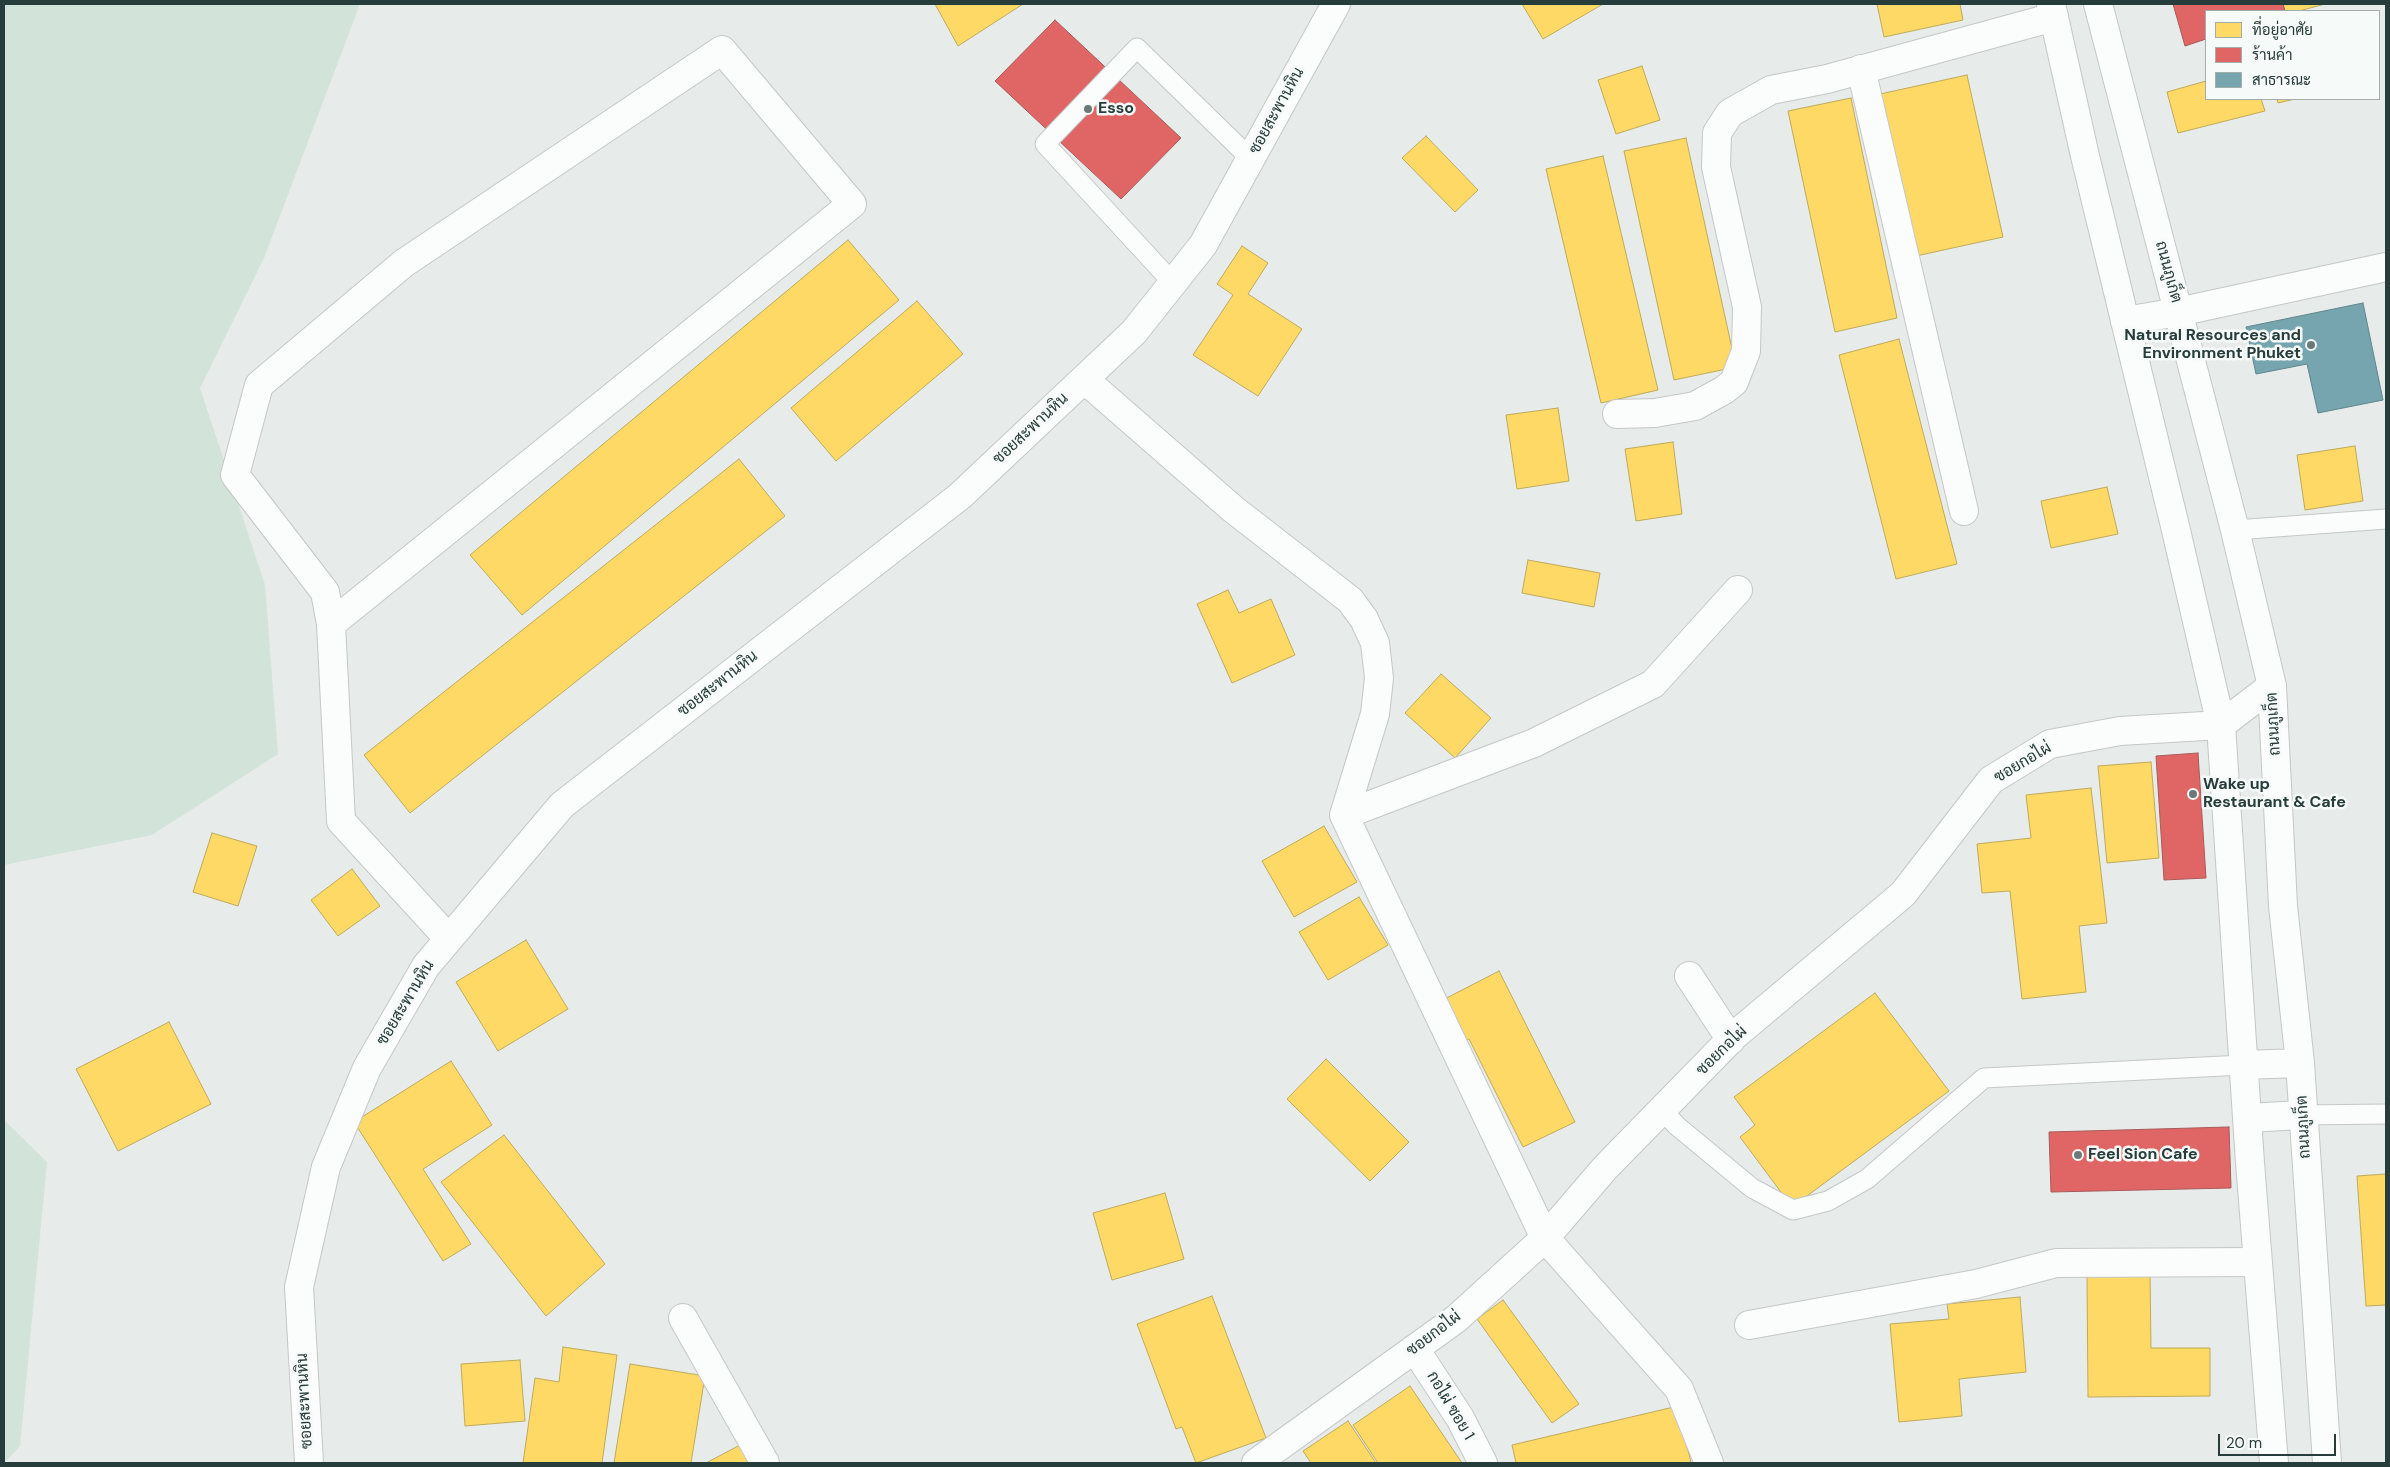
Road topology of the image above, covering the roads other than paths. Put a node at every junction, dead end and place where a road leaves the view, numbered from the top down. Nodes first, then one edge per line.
1 (1336, 4) edge
2 (2098, 4) edge
3 (2053, 10) edge
4 (1861, 69) junction
5 (1251, 159) junction
6 (2386, 267) edge
7 (1173, 283) junction
8 (2178, 312) junction
9 (2125, 321) junction
10 (1084, 379) junction
11 (1617, 414) dead end
12 (1964, 511) dead end
13 (2386, 519) edge
14 (2235, 530) junction
15 (1738, 590) dead end
16 (331, 624) junction
17 (2272, 686) junction
18 (2221, 725) junction
19 (1344, 814) junction
20 (449, 939) junction
21 (1690, 976) dead end
22 (1731, 1040) junction
23 (2300, 1062) junction
24 (2243, 1065) junction
25 (1662, 1110) junction
26 (2386, 1114) edge
27 (2302, 1115) junction
28 (2247, 1118) junction
29 (1545, 1238) junction
30 (2257, 1262) junction
31 (684, 1318) dead end
32 (1749, 1325) dead end
33 (1415, 1349) junction
34 (309, 1463) edge
35 (766, 1463) edge
36 (1256, 1463) edge
37 (1483, 1463) edge
38 (1709, 1463) edge
39 (2274, 1463) edge
40 (2327, 1463) edge

1 - 5 street, ซอยสะพานหิน
2 - 8 street, ถนนภูเก็ต
3 - 4 street
3 - 9 street
4 - 11 street
4 - 12 street
5 - 7 street, ซอยสะพานหิน
5 - 7 lane
6 - 8 street
7 - 10 street, ซอยสะพานหิน
8 - 9 street
8 - 14 street, ถนนภูเก็ต
9 - 18 street
10 - 19 street
10 - 20 street, ซอยสะพานหิน
13 - 14 lane
14 - 17 street, ถนนภูเก็ต
15 - 19 street
16 - 16 street
16 - 20 street
17 - 18 street
17 - 23 street, ถนนภูเก็ต
18 - 22 street, ซอยกอไผ่
18 - 24 street
19 - 29 street
20 - 34 street, ซอยสะพานหิน
21 - 22 street
22 - 25 street, ซอยกอไผ่
23 - 24 street
23 - 27 street, ถนนภูเก็ต
24 - 25 lane
24 - 28 street
25 - 29 street, ซอยกอไผ่
26 - 27 lane
27 - 28 street
27 - 40 street, ถนนภูเก็ต
28 - 30 street
29 - 33 street, ซอยกอไผ่
29 - 38 street
30 - 32 street
30 - 39 street
31 - 35 street
33 - 36 street, ซอยกอไผ่
33 - 37 street, กอไผ่ ซอย 1

